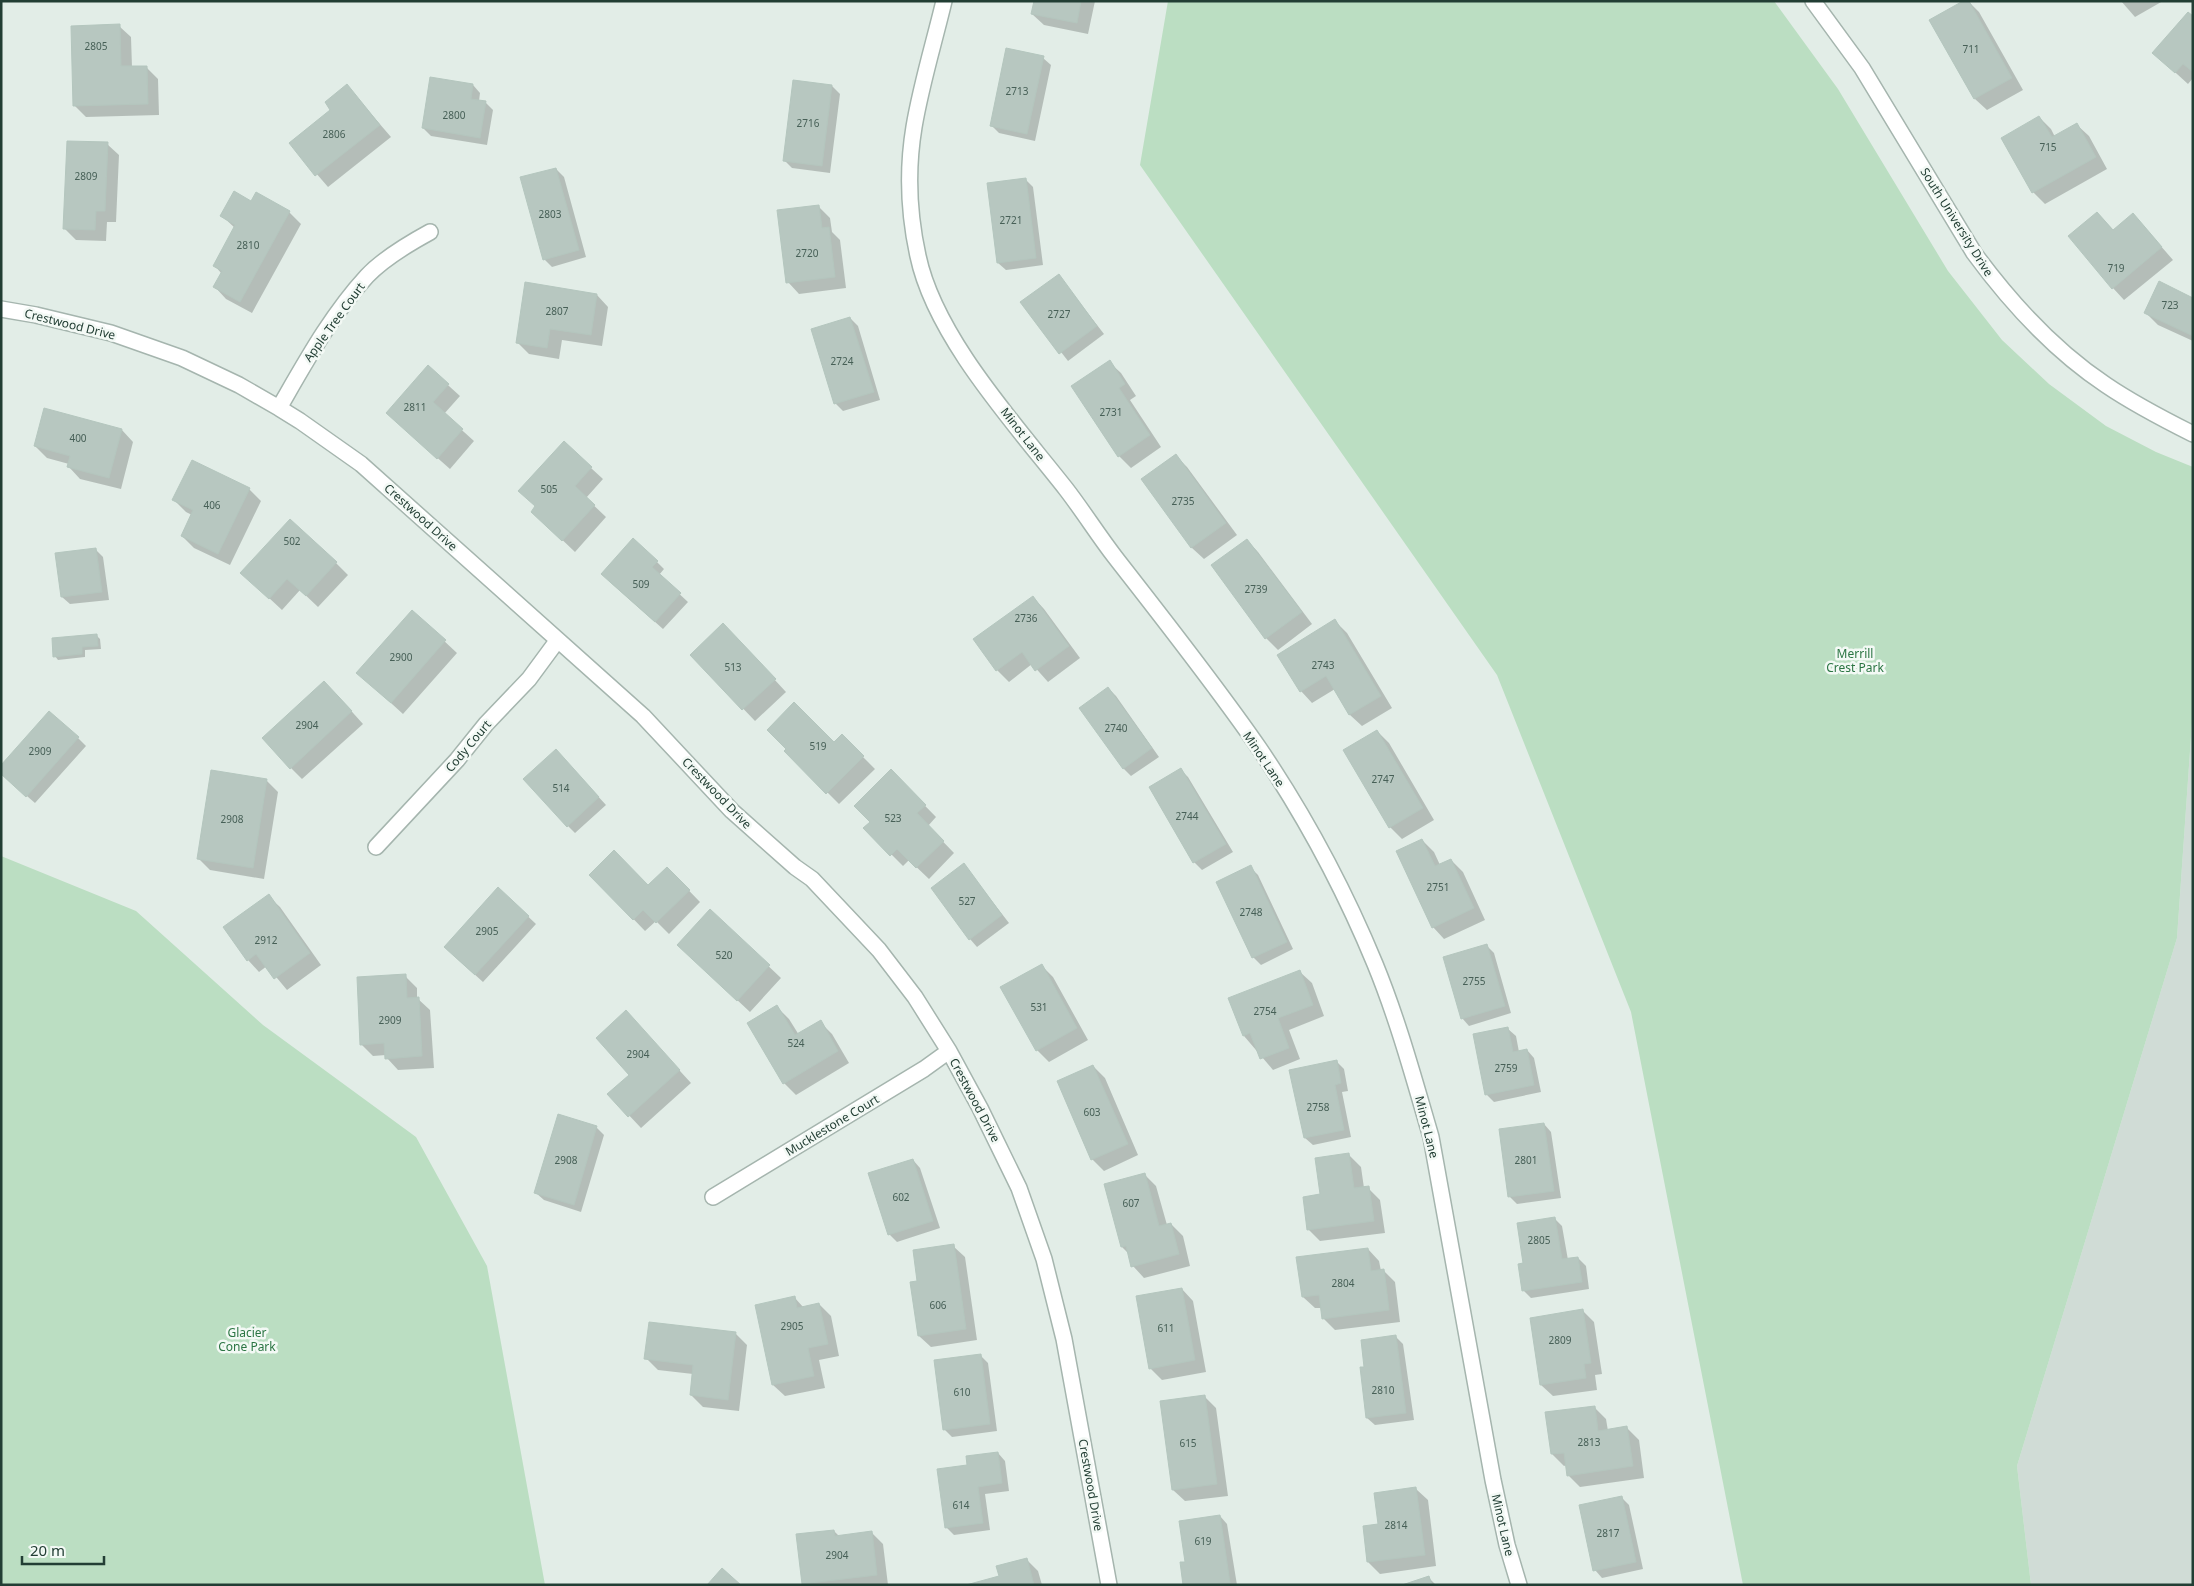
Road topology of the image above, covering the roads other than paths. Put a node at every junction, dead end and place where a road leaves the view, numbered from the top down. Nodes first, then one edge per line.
1 (944, 1) edge
2 (1814, 1) edge
3 (430, 232) dead end
4 (1, 310) edge
5 (279, 408) junction
6 (2193, 434) edge
7 (557, 641) junction
8 (376, 847) dead end
9 (949, 1051) junction
10 (713, 1197) dead end
11 (1109, 1585) edge
12 (1519, 1585) edge

1 - 12 street, Minot Lane
2 - 6 street, South University Drive
3 - 5 street, Apple Tree Court
4 - 5 street, Crestwood Drive
5 - 7 street, Crestwood Drive
7 - 8 street, Cody Court
7 - 9 street, Crestwood Drive
9 - 10 street, Mucklestone Court
9 - 11 street, Crestwood Drive

